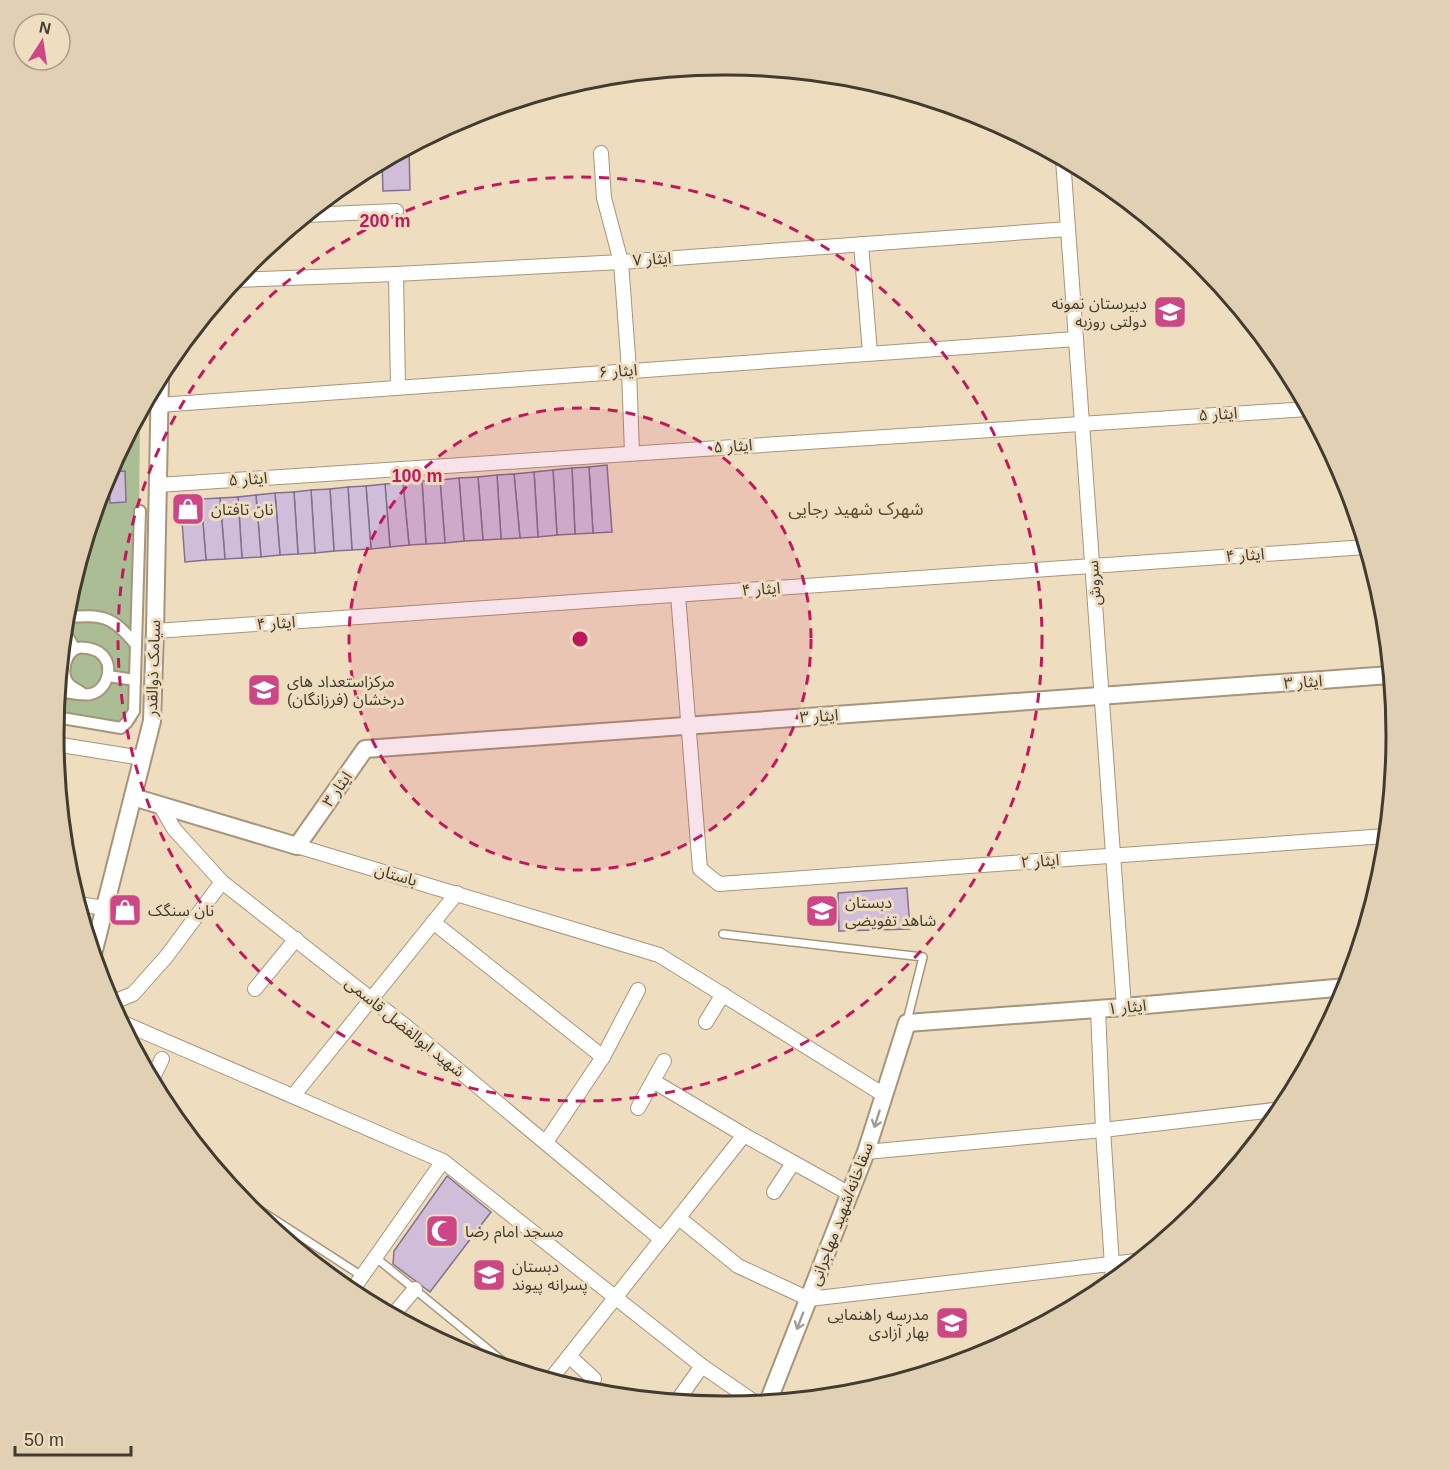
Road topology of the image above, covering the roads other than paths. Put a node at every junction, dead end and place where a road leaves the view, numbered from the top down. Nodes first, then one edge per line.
1 (601, 153) dead end
2 (1064, 168) edge
3 (396, 211) dead end
4 (319, 214) edge
5 (1068, 229) junction
6 (861, 244) junction
7 (621, 262) junction
8 (396, 274) junction
9 (247, 280) edge
10 (1076, 339) junction
11 (870, 353) junction
12 (629, 370) junction
13 (398, 387) junction
14 (159, 395) edge
15 (159, 405) junction
16 (1299, 410) edge
17 (1082, 423) junction
18 (632, 453) junction
19 (158, 485) junction
20 (140, 511) dead end
21 (1358, 548) edge
22 (1093, 566) junction
23 (678, 595) junction
24 (75, 617) edge
25 (155, 631) junction
26 (71, 642) edge
27 (136, 645) junction
28 (75, 649) junction
29 (70, 654) edge
30 (108, 676) junction
31 (1382, 676) edge
32 (135, 680) junction
33 (67, 681) edge
34 (66, 692) edge
35 (84, 694) junction
36 (1102, 696) junction
37 (65, 718) edge
38 (688, 726) junction
39 (64, 746) edge
40 (142, 758) junction
41 (133, 797) junction
42 (160, 805) junction
43 (1377, 837) edge
44 (297, 846) junction
45 (1113, 855) junction
46 (222, 882) junction
47 (457, 893) junction
48 (87, 905) edge
49 (105, 908) junction
50 (433, 922) junction
51 (723, 934) dead end
52 (97, 938) edge
53 (296, 939) junction
54 (1335, 988) edge
55 (255, 989) dead end
56 (638, 990) dead end
57 (723, 994) junction
58 (372, 998) junction
59 (120, 999) edge
60 (1124, 1007) junction
61 (1098, 1009) junction
62 (706, 1022) dead end
63 (907, 1023) junction
64 (133, 1027) edge
65 (603, 1057) junction
66 (162, 1059) dead end
67 (664, 1061) dead end
68 (156, 1070) edge
69 (653, 1081) junction
70 (884, 1095) junction
71 (293, 1096) junction
72 (638, 1108) dead end
73 (1268, 1111) edge
74 (1103, 1130) junction
75 (744, 1135) junction
76 (546, 1142) junction
77 (866, 1152) junction
78 (443, 1161) junction
79 (793, 1163) junction
80 (774, 1192) dead end
81 (850, 1194) junction
82 (679, 1218) junction
83 (282, 1224) edge
84 (662, 1239) junction
85 (375, 1257) junction
86 (1122, 1263) edge
87 (1112, 1264) junction
88 (1112, 1269) edge
89 (362, 1276) junction
90 (357, 1283) edge
91 (415, 1289) junction
92 (615, 1299) junction
93 (809, 1299) junction
94 (398, 1309) edge
95 (492, 1352) edge
96 (569, 1356) junction
97 (702, 1366) junction
98 (555, 1373) edge
99 (592, 1382) edge
100 (682, 1394) edge
101 (771, 1394) edge
102 (744, 1395) edge

1 - 7 street
2 - 5 street, سروش
3 - 4 street
5 - 6 street, ایثار ۷
5 - 10 street, سروش
6 - 7 street, ایثار ۷
6 - 11 street
7 - 8 street, ایثار ۷
7 - 12 street
8 - 9 street, ایثار ۷
8 - 13 street
10 - 11 street, ایثار ۶
10 - 17 street, سروش
11 - 12 street, ایثار ۶
12 - 13 street, ایثار ۶
12 - 18 street
13 - 15 street, ایثار ۶
14 - 15 street, سیامک ذوالقدر
15 - 19 street, سیامک ذوالقدر
16 - 17 street, ایثار ۵
17 - 18 street, ایثار ۵
17 - 22 street, سروش
18 - 19 street, ایثار ۵
19 - 25 street, سیامک ذوالقدر
20 - 27 street
21 - 22 street, ایثار ۴
22 - 23 street, ایثار ۴
22 - 36 street, سروش
23 - 25 street, ایثار ۴
23 - 38 street
24 - 27 street
25 - 40 street, سیامک ذوالقدر
26 - 28 street
27 - 32 street
28 - 29 street
28 - 30 street
30 - 32 street
30 - 35 street
31 - 36 street, ایثار ۳
32 - 37 street
33 - 35 street
34 - 35 street
36 - 38 street, ایثار ۳
36 - 45 street, سروش
38 - 44 street, ایثار ۳
38 - 45 street, ایثار ۲
39 - 40 street
40 - 41 street, سیامک ذوالقدر
41 - 42 street, باستان
41 - 49 street, سیامک ذوالقدر
42 - 44 street, باستان
42 - 46 street, شهید ابوالفضل قاسمی
43 - 45 street, ایثار ۲
44 - 47 street, باستان
45 - 60 street, سروش
46 - 53 street, شهید ابوالفضل قاسمی
46 - 59 street
47 - 50 street
47 - 57 street, باستان
48 - 49 street
49 - 52 street, سیامک ذوالقدر
50 - 58 street
50 - 65 street
51 - 63 lane
53 - 55 street
53 - 58 street, شهید ابوالفضل قاسمی
54 - 60 street, ایثار ۱
56 - 65 street
57 - 62 street
57 - 70 street, باستان
58 - 71 street
58 - 76 street, شهید ابوالفضل قاسمی
60 - 61 street, ایثار ۱
61 - 63 street, ایثار ۱
61 - 74 street
63 - 70 street, سقاخانه/شهید مهاجرانی
64 - 71 street
65 - 76 street
66 - 68 street
67 - 69 street
69 - 72 street
69 - 75 street
70 -> 77 street, سقاخانه/شهید مهاجرانی
71 - 78 street
73 - 74 street
74 - 77 street
74 - 87 street
75 - 79 street
75 - 82 street
76 - 84 street, شهید ابوالفضل قاسمی
77 - 81 street, سقاخانه/شهید مهاجرانی
78 - 85 street
78 - 92 street
79 - 80 street
79 - 81 street
81 - 93 street, سقاخانه/شهید مهاجرانی
82 - 84 street
82 - 93 street
83 - 89 lane
84 - 92 street
85 - 89 street
85 - 91 lane
86 - 87 street
87 - 88 street
87 - 93 street
89 - 90 street
91 - 94 street
91 - 95 lane
92 - 96 street
92 - 97 street
93 -> 101 street, سقاخانه/شهید مهاجرانی
96 - 98 street
96 - 99 street
97 - 100 street
97 - 102 street

